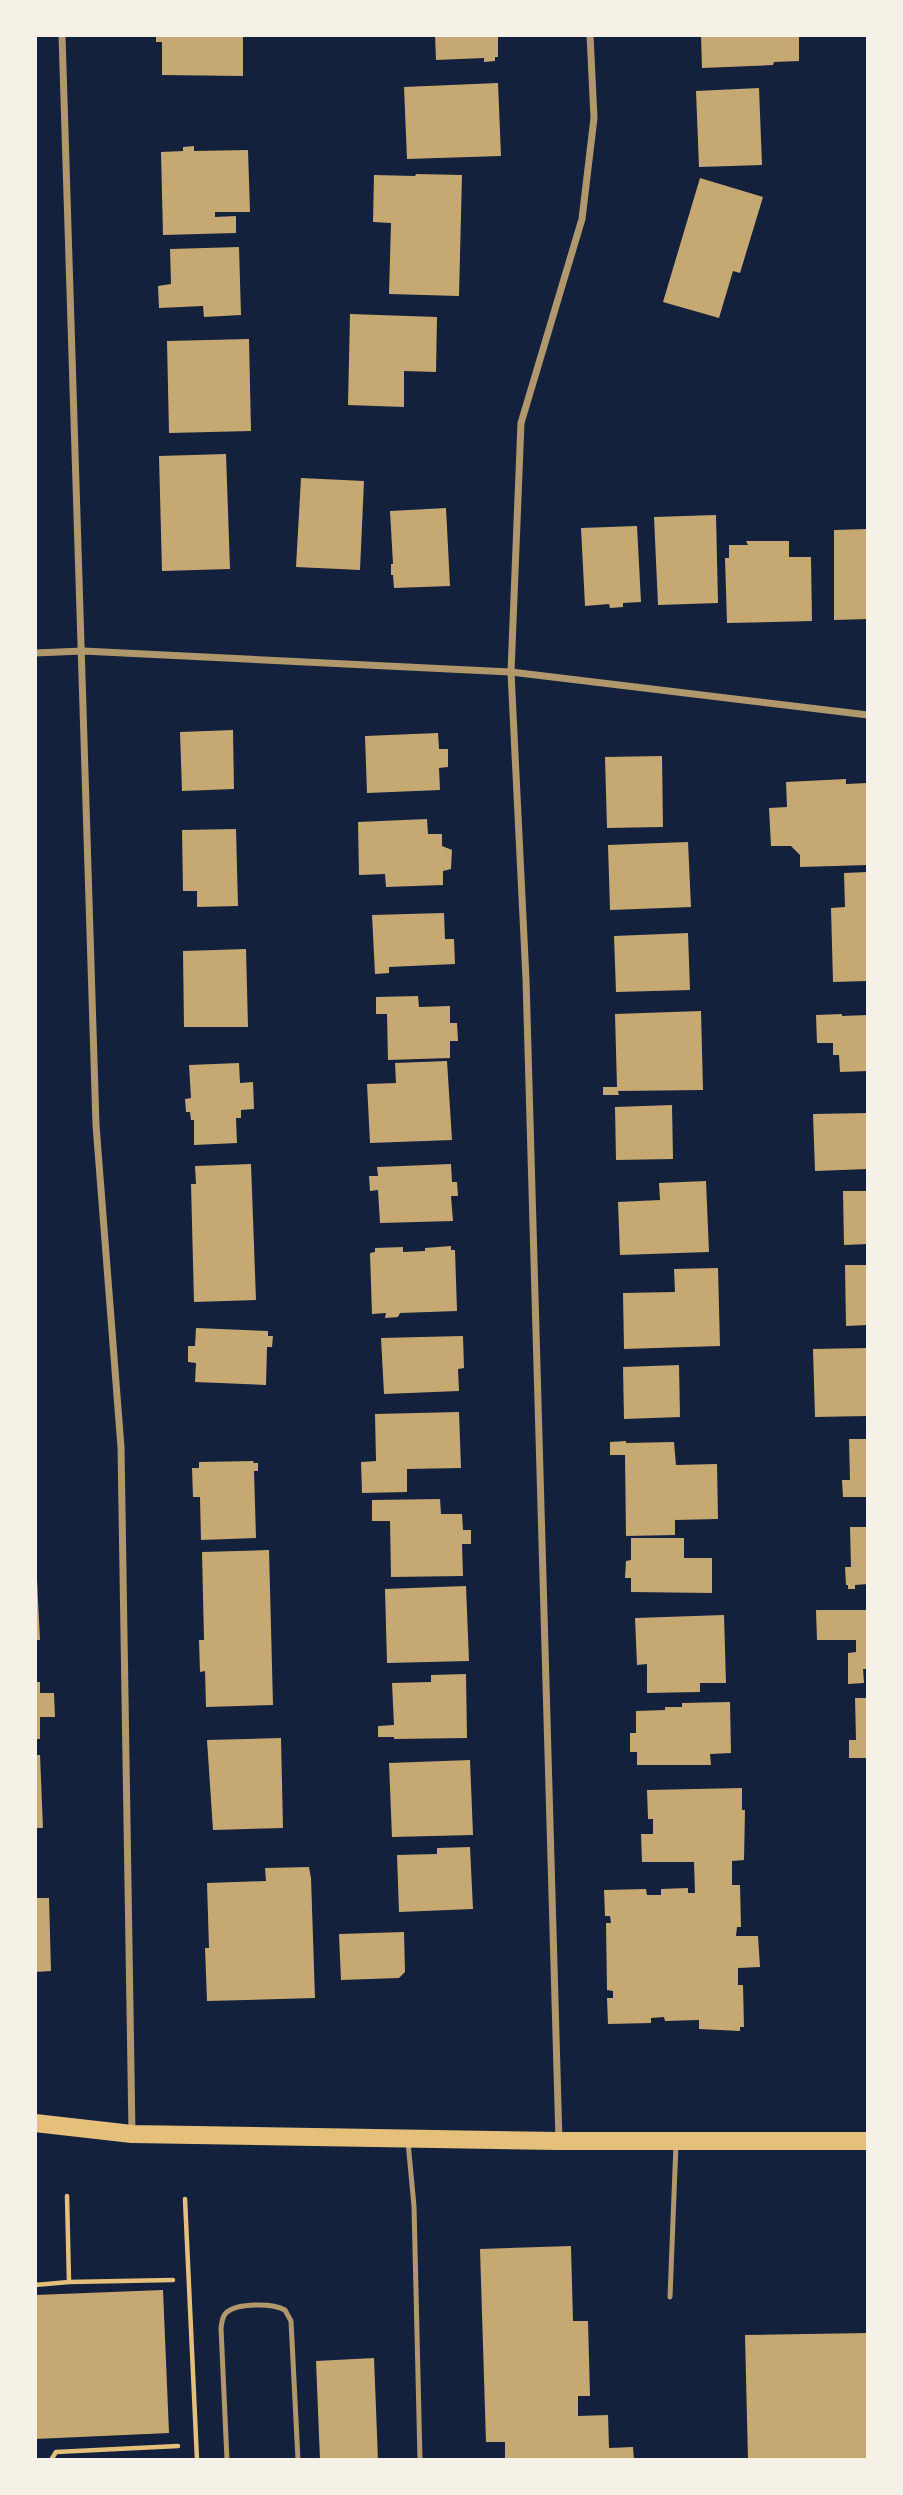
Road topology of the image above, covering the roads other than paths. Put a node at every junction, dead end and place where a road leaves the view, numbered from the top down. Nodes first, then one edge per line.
1 (62, 35) edge
2 (590, 35) edge
3 (83, 651) junction
4 (35, 653) edge
5 (511, 672) junction
6 (868, 715) edge
7 (35, 2123) edge
8 (132, 2134) junction
9 (408, 2138) junction
10 (868, 2140) edge
11 (559, 2141) junction
12 (676, 2141) junction
13 (670, 2297) dead end
14 (227, 2460) edge
15 (298, 2460) edge
16 (420, 2460) edge

1 - 3 street
2 - 5 street
3 - 4 street
3 - 5 street
3 - 8 street
5 - 6 street
5 - 11 street
7 - 8 main road
8 - 9 main road
9 - 11 main road
9 - 16 lane
10 - 12 main road
11 - 12 main road
12 - 13 lane
14 - 15 lane

